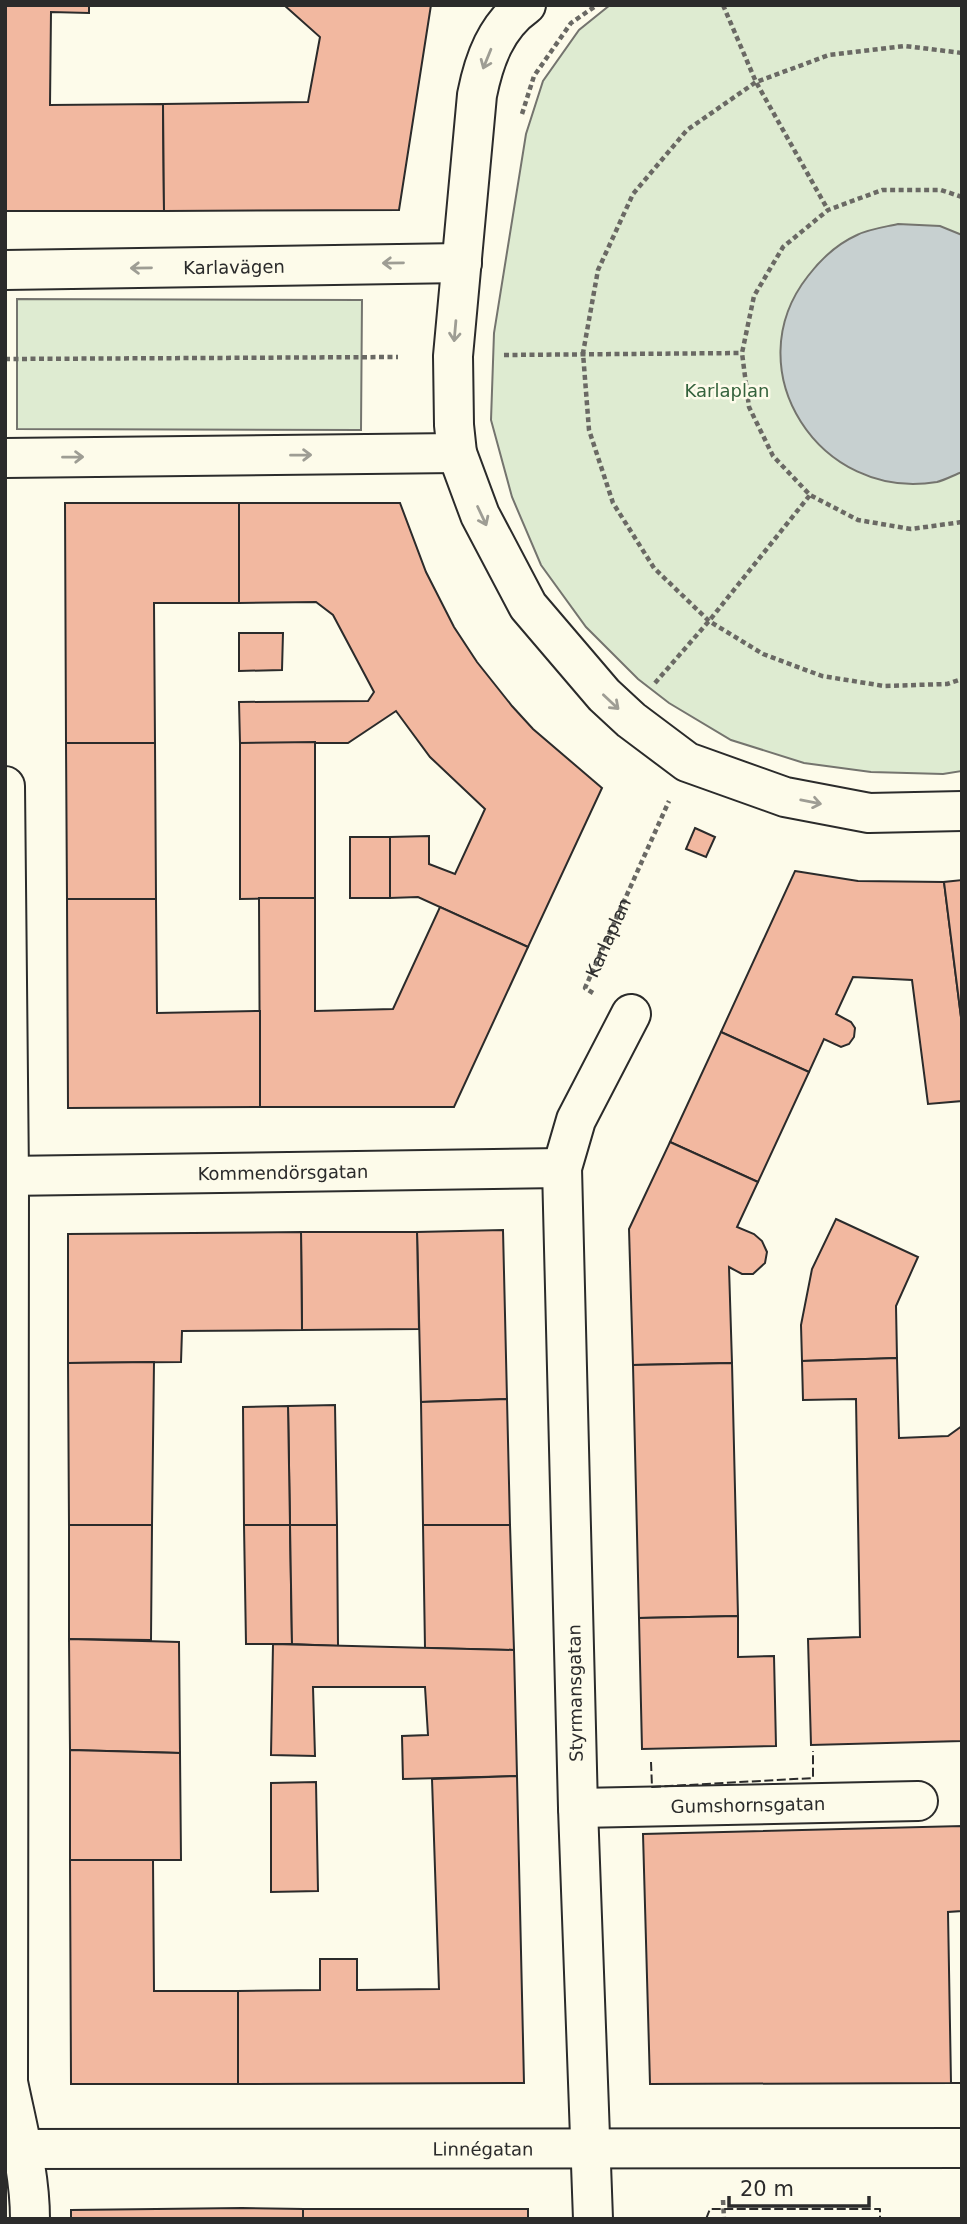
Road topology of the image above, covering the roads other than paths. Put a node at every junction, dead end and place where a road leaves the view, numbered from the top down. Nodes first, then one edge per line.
1 (526, 5) edge
2 (461, 263) junction
3 (5, 270) edge
4 (457, 453) junction
5 (5, 458) edge
6 (5, 786) edge
7 (962, 811) edge
8 (631, 1014) road end
9 (562, 1168) junction
10 (7, 1176) edge
11 (918, 1801) dead end
12 (578, 1808) junction
13 (962, 2148) edge
14 (14, 2149) edge
15 (592, 2149) junction
16 (30, 2219) edge
17 (593, 2219) edge

1 -> 2 street
2 -> 3 street, Karlavägen
2 -> 4 street
5 -> 4 street
4 -> 7 street
6 - 10 street
8 - 9 street
9 - 10 street, Kommendörsgatan
9 - 12 street, Styrmansgatan
10 - 14 street
11 - 12 street, Gumshornsgatan
12 - 15 street, Styrmansgatan
13 - 15 street, Linnégatan
14 - 15 street, Linnégatan
14 - 16 street
15 - 17 street, Styrmansgatan

